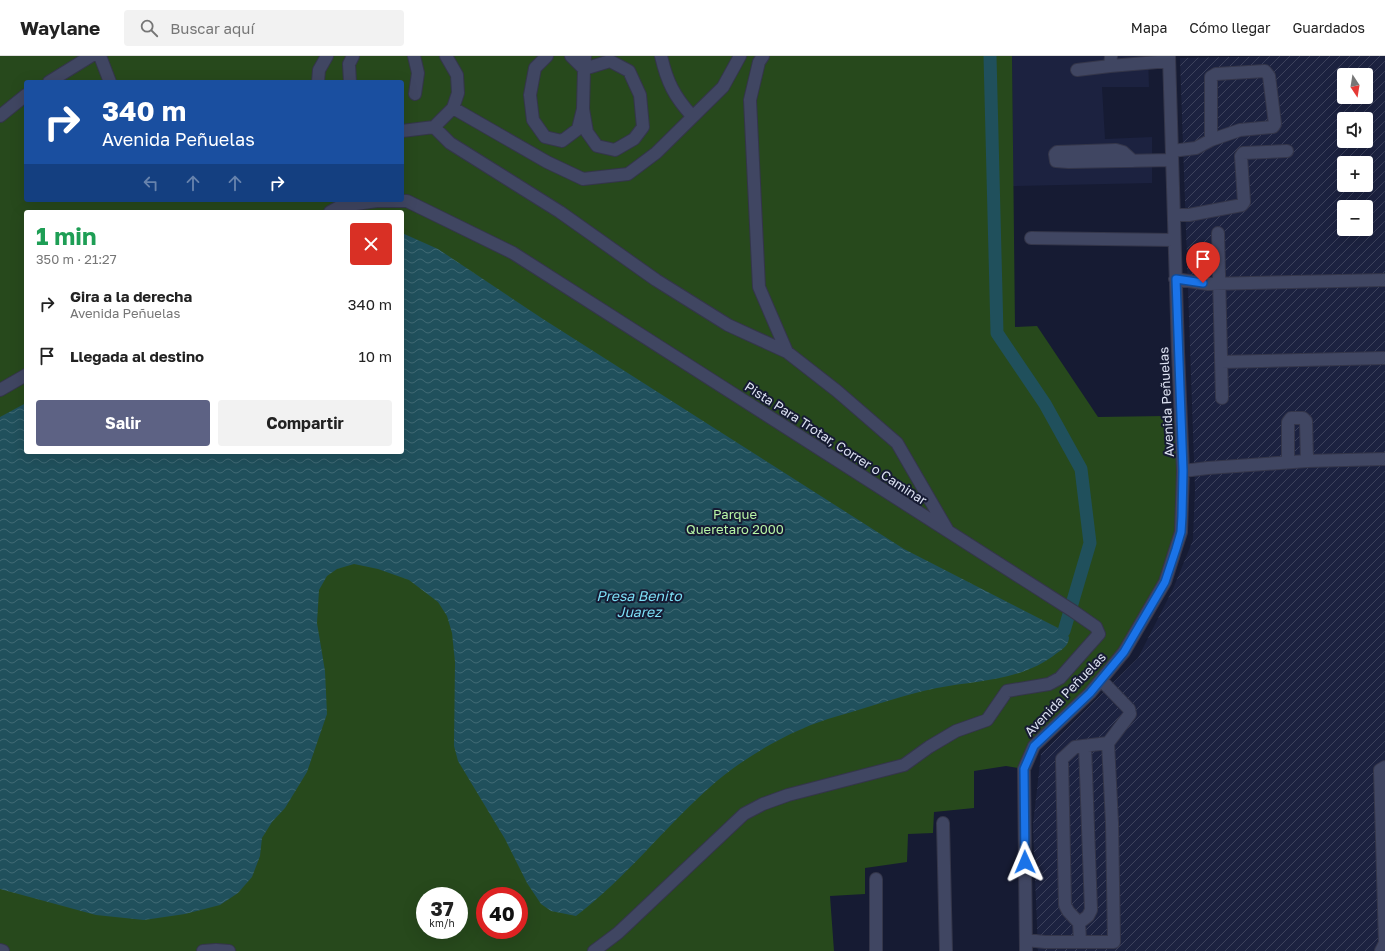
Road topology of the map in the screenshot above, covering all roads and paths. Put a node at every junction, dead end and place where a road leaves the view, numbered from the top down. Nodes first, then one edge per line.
1 (91, 56) edge
2 (100, 56) edge
3 (327, 56) edge
4 (353, 56) edge
5 (414, 56) edge
6 (446, 56) edge
7 (547, 56) edge
8 (571, 56) edge
9 (585, 56) edge
10 (661, 56) edge
11 (740, 56) edge
12 (747, 56) edge
13 (761, 59) edge
14 (1169, 59) edge
15 (1110, 61) edge
16 (584, 69) junction
17 (1077, 70) dead end
18 (52, 80) edge
19 (109, 80) edge
20 (318, 80) edge
21 (350, 80) edge
22 (415, 94) dead end
23 (24, 98) edge
24 (454, 108) junction
25 (583, 109) junction
26 (0, 116) edge
27 (692, 116) junction
28 (434, 127) junction
29 (404, 131) edge
30 (1211, 140) junction
31 (1287, 151) dead end
32 (1172, 156) junction
33 (1134, 161) junction
34 (404, 201) edge
35 (370, 202) edge
36 (334, 210) edge
37 (1174, 216) junction
38 (1218, 232) dead end
39 (1031, 238) dead end
40 (1174, 240) junction
41 (1176, 279) junction
42 (1385, 280) edge
43 (1219, 284) junction
44 (787, 352) junction
45 (1385, 358) edge
46 (1221, 362) junction
47 (24, 376) edge
48 (0, 390) edge
49 (1222, 398) dead end
50 (1385, 459) edge
51 (1307, 461) junction
52 (1288, 462) junction
53 (1183, 471) junction
54 (949, 532) junction
55 (1101, 680) junction
56 (1108, 743) junction
57 (1085, 746) junction
58 (1385, 767) edge
59 (943, 823) dead end
60 (876, 879) dead end
61 (1079, 923) junction
62 (1080, 941) junction
63 (1026, 946) edge
64 (1114, 946) edge
65 (203, 951) edge
66 (229, 951) edge
67 (594, 951) edge
68 (876, 951) edge
69 (946, 951) edge
70 (1381, 951) edge

1 - 18 street
2 - 19 street
3 - 20 street
4 - 21 street
5 - 22 street
6 - 24 street
7 - 25 street
8 - 16 street
9 - 16 street
10 - 27 street
11 - 27 street
12 - 13 street
13 - 44 street
14 - 15 street
14 - 32 street, Avenida Peñuelas
15 - 17 street
16 - 25 street
16 - 25 street
23 - 26 street
24 - 27 street
24 - 28 street
28 - 29 street
28 - 44 street
30 - 30 street
30 - 32 street
31 - 37 street
32 - 33 street
32 - 37 street, Avenida Peñuelas
33 - 33 street
34 - 54 street, Pista Para Trotar, Correr o Caminar
35 - 36 street, Pista Para Trotar, Correr o Caminar
37 - 40 street, Avenida Peñuelas
38 - 43 street
39 - 40 street
40 - 41 street, Avenida Peñuelas
41 - 43 street
41 - 53 street, Avenida Peñuelas
42 - 43 street
43 - 46 street
44 - 54 street
45 - 46 street
46 - 49 street
47 - 48 street
50 - 51 street
51 - 52 street
51 - 52 street
52 - 53 street
53 - 55 street, Avenida Peñuelas
54 - 67 street, Pista Para Trotar, Correr o Caminar
55 - 56 street
55 - 63 street, Avenida Peñuelas
56 - 57 street
56 - 64 street
57 - 61 street
57 - 61 street
58 - 70 street
59 - 69 street
60 - 68 street
61 - 62 street
62 - 63 street
62 - 64 street
65 - 66 street

